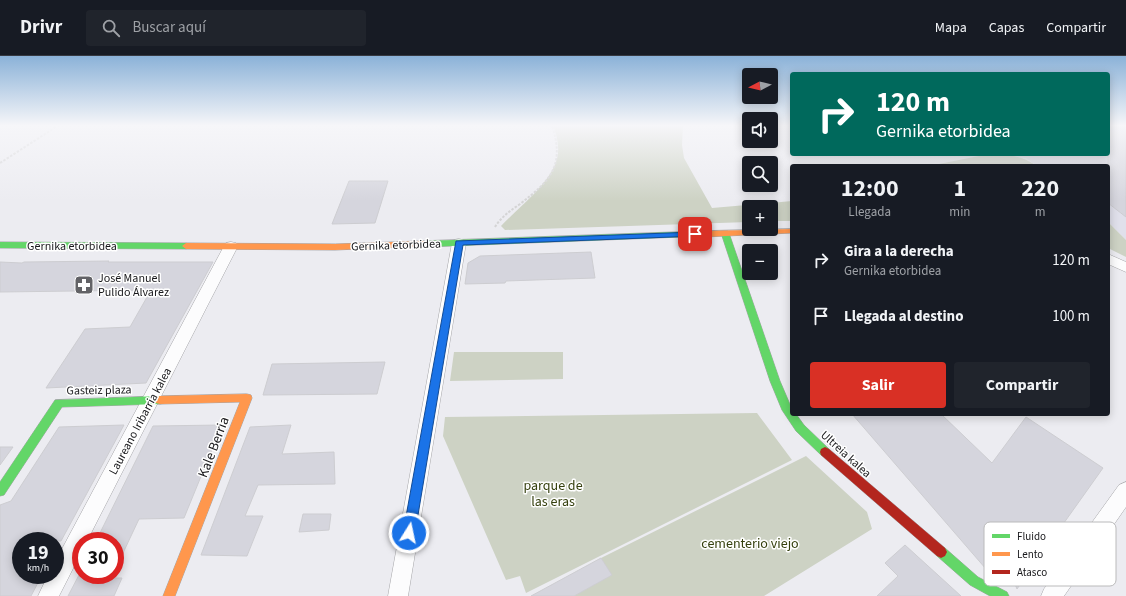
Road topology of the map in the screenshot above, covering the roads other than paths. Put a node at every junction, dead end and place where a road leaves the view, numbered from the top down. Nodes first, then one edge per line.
1 (790, 231) edge
2 (725, 233) junction
3 (459, 243) junction
4 (0, 245) edge
5 (231, 246) junction
6 (1110, 260) edge
7 (1126, 267) edge
8 (150, 401) junction
9 (790, 414) edge
10 (791, 416) edge
11 (0, 491) edge
12 (1126, 491) edge
13 (1104, 522) edge
14 (1058, 586) edge
15 (48, 596) edge
16 (169, 596) edge
17 (398, 596) edge
18 (1002, 596) edge
19 (1051, 596) edge

1 - 2 street, Gernika etorbidea
2 - 3 street, Gernika etorbidea
2 - 9 street, Ultreia kalea
3 - 5 street, Gernika etorbidea
3 - 17 street
4 - 5 street, Gernika etorbidea
5 - 8 street, Laureano Iribarria kalea
6 - 7 street
8 - 11 street, Gasteiz plaza
8 - 15 street, Laureano Iribarria kalea
8 - 16 street, Kale Berria
10 - 18 street, Ultreia kalea
12 - 13 street
14 - 19 street

